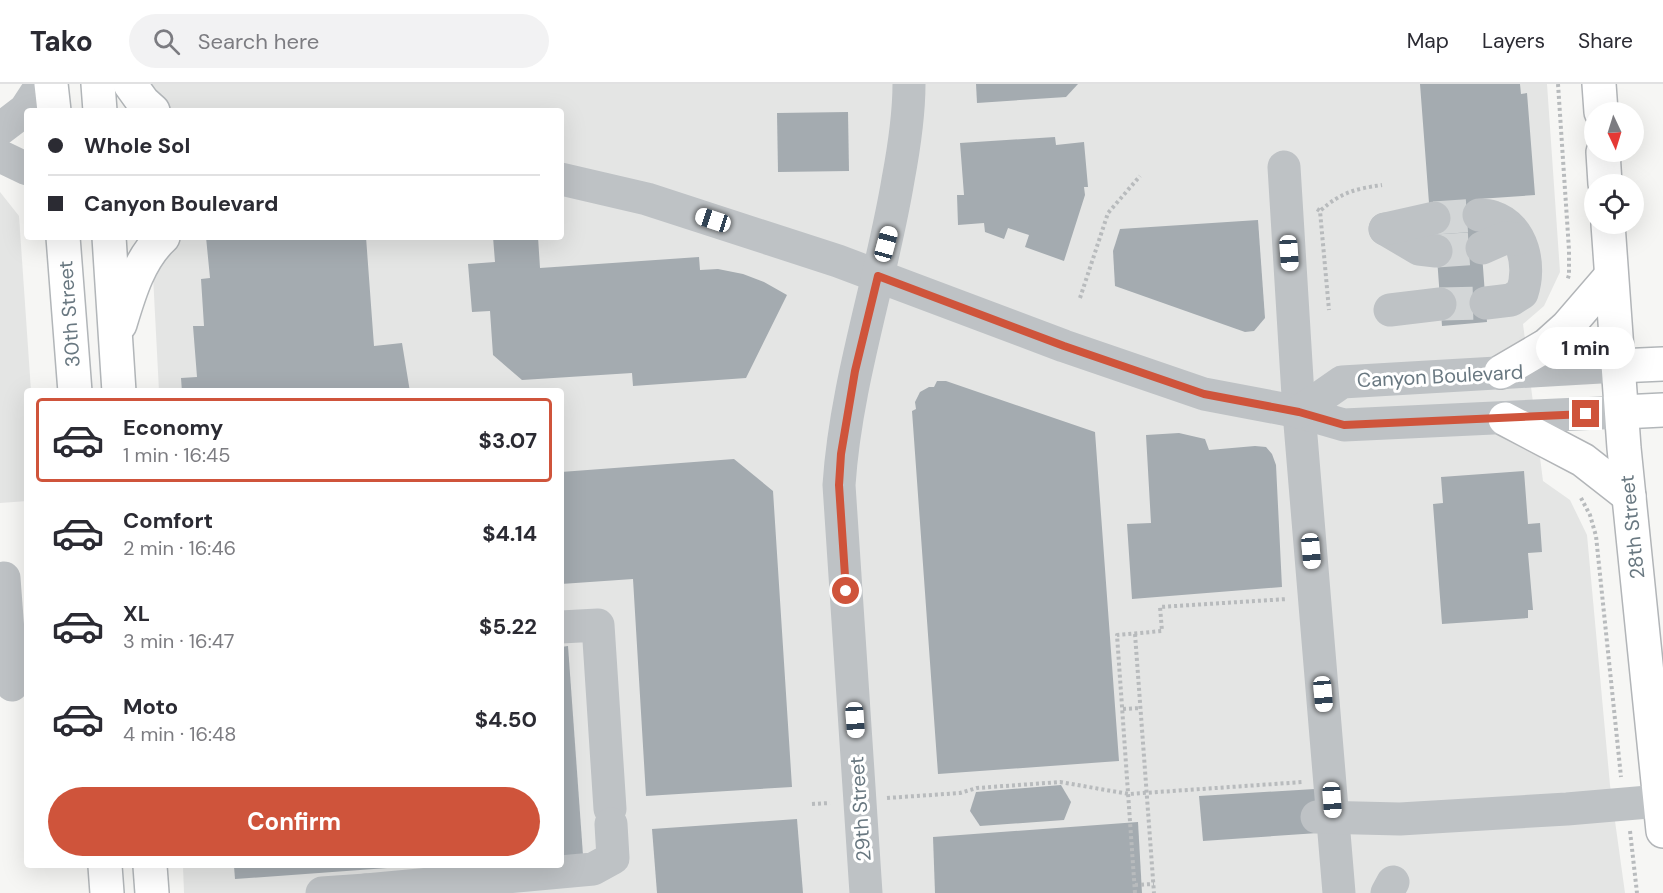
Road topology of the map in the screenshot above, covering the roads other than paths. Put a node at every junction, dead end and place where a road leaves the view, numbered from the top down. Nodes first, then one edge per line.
1 (42, 84) edge
2 (51, 84) edge
3 (98, 84) edge
4 (130, 84) edge
5 (909, 84) edge
6 (1599, 84) edge
7 (1600, 102) edge
8 (27, 108) edge
9 (54, 108) edge
10 (100, 108) edge
11 (150, 108) edge
12 (24, 111) edge
13 (0, 129) edge
14 (0, 156) edge
15 (1284, 167) dead end
16 (24, 168) edge
17 (564, 180) edge
18 (1479, 215) tunnel mouth
19 (1434, 218) tunnel mouth
20 (1609, 234) edge
21 (1517, 239) junction
22 (63, 240) edge
23 (109, 240) edge
24 (161, 240) edge
25 (1482, 248) tunnel mouth
26 (1436, 251) tunnel mouth
27 (878, 276) junction
28 (1611, 276) junction
29 (1486, 303) tunnel mouth
30 (1440, 304) tunnel mouth
31 (1390, 310) dead end
32 (115, 340) junction
33 (1663, 364) edge
34 (1618, 366) junction
35 (1501, 372) junction
36 (75, 388) edge
37 (119, 388) edge
38 (1663, 410) edge
39 (1299, 412) junction
40 (1622, 412) junction
41 (1505, 419) junction
42 (1629, 496) junction
43 (10, 577) edge
44 (564, 627) edge
45 (12, 685) dead end
46 (1662, 816) edge
47 (1325, 818) junction
48 (105, 868) edge
49 (150, 868) edge
50 (547, 869) edge
51 (366, 891) edge
52 (107, 893) edge
53 (152, 893) edge
54 (322, 893) edge
55 (866, 893) edge
56 (1339, 893) edge

1 - 8 street
2 - 9 main road
3 - 10 main road
4 - 11 main road
5 - 27 street, 29th Street
6 - 7 main road
12 - 13 street
14 - 16 street
15 - 39 street
17 - 27 street
18 - 21 street
19 - 26 street
20 - 28 main road, 28th Street
21 - 25 street
21 - 29 street
22 - 36 main road, 30th Street
23 - 32 main road
24 - 32 main road
27 - 39 street
27 - 55 street, 29th Street
28 - 34 main road, 28th Street
28 - 35 main road
30 - 31 street
32 - 37 main road
33 - 34 main road, Canyon Boulevard
34 - 35 street, Canyon Boulevard
34 - 40 main road, 28th Street
35 - 39 street, Canyon Boulevard
38 - 40 main road
39 - 41 street
39 - 47 street
40 - 41 street
40 - 42 main road, 28th Street
41 - 42 main road
42 - 46 main road, 28th Street
43 - 45 street
44 - 50 street
46 - 47 street
47 - 56 street
48 - 52 main road
49 - 53 main road
50 - 51 street
51 - 54 street

